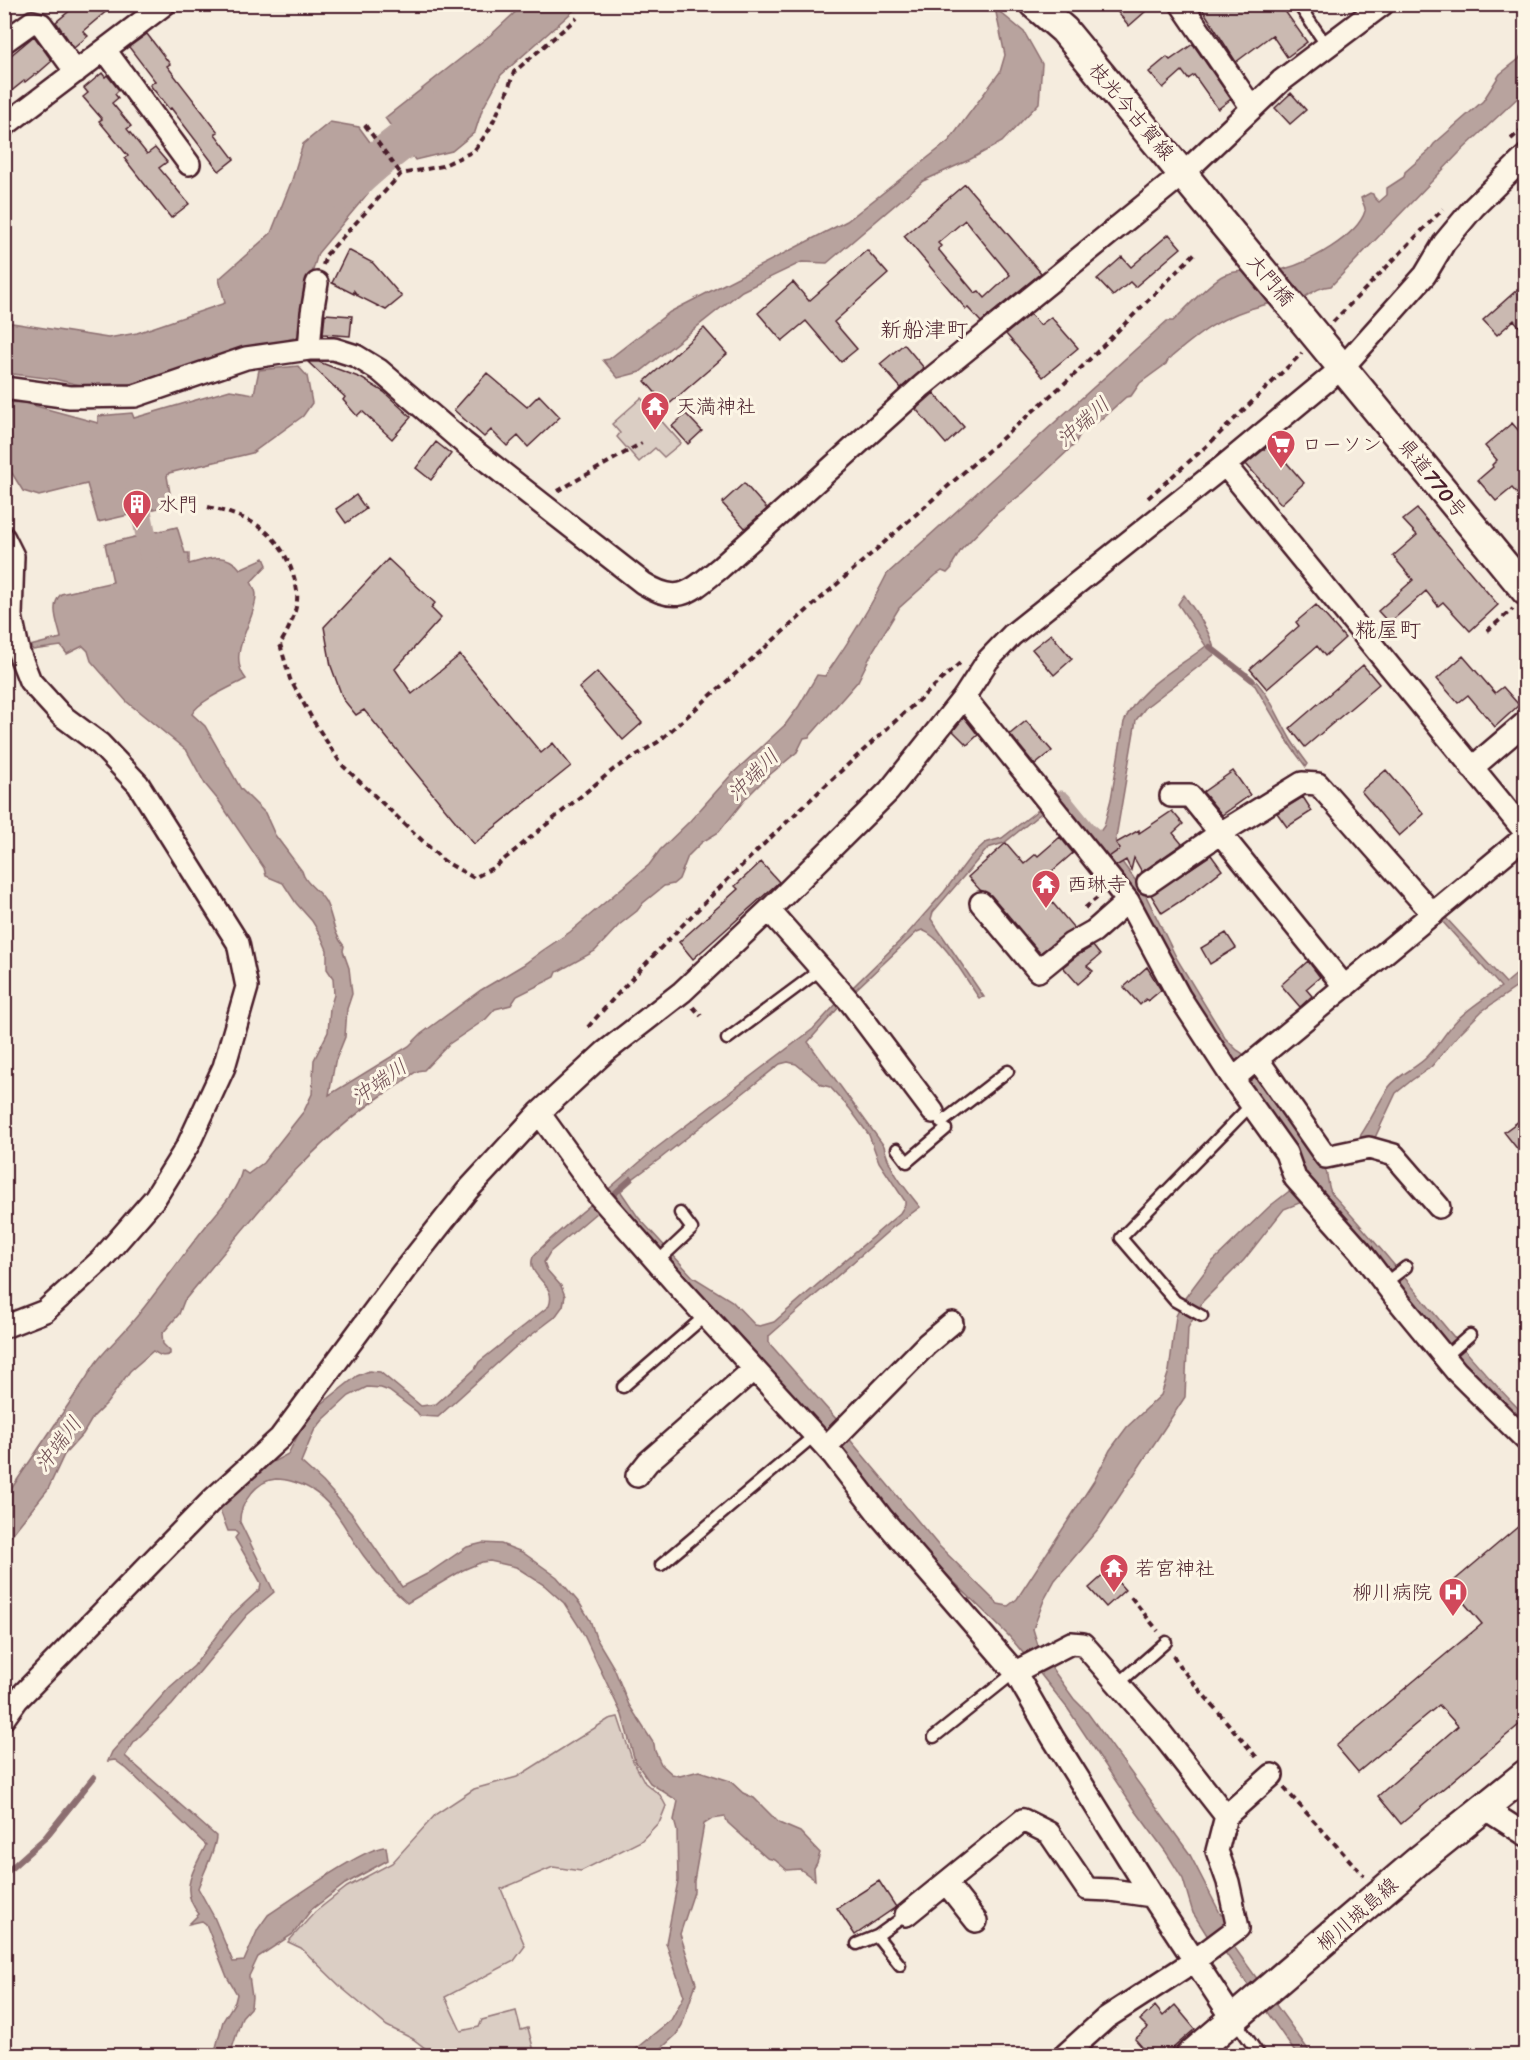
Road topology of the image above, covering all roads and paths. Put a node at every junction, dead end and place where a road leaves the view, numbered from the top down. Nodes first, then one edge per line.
1 (1034, 4) edge
2 (1181, 4) edge
3 (1298, 4) edge
4 (1383, 4) edge
5 (153, 8) edge
6 (577, 18) dead end
7 (4, 42) edge
8 (1327, 46) junction
9 (105, 50) junction
10 (76, 72) junction
11 (1252, 108) junction
12 (365, 125) dead end
13 (4, 126) edge
14 (1526, 156) edge
15 (189, 164) dead end
16 (401, 173) junction
17 (1184, 173) junction
18 (1224, 223) joint
19 (317, 283) joint
20 (1318, 336) joint
21 (309, 349) junction
22 (1343, 367) junction
23 (4, 388) edge
24 (642, 443) dead end
25 (1225, 465) junction
26 (539, 502) junction
27 (4, 538) edge
28 (1520, 600) edge
29 (1487, 631) dead end
30 (964, 697) junction
31 (1526, 722) edge
32 (1472, 768) junction
33 (1171, 796) dead end
34 (1219, 834) junction
35 (1526, 835) edge
36 (1148, 883) dead end
37 (1128, 901) junction
38 (981, 903) dead end
39 (769, 910) junction
40 (1433, 914) junction
41 (820, 970) junction
42 (1345, 987) junction
43 (728, 1039) dead end
44 (1258, 1060) junction
45 (1008, 1071) dead end
46 (1235, 1077) junction
47 (1251, 1105) junction
48 (539, 1113) junction
49 (943, 1125) junction
50 (897, 1149) dead end
51 (1439, 1208) dead end
52 (680, 1213) dead end
53 (663, 1257) junction
54 (1406, 1267) dead end
55 (1387, 1282) junction
56 (705, 1316) junction
57 (1202, 1316) dead end
58 (952, 1323) dead end
59 (4, 1327) edge
60 (1470, 1335) dead end
61 (1448, 1355) junction
62 (754, 1369) junction
63 (623, 1387) dead end
64 (829, 1438) junction
65 (1526, 1440) edge
66 (637, 1476) dead end
67 (661, 1565) dead end
68 (1131, 1597) dead end
69 (1166, 1642) junction
70 (1020, 1669) junction
71 (1118, 1684) junction
72 (4, 1718) edge
73 (934, 1737) dead end
74 (1526, 1774) edge
75 (1272, 1775) junction
76 (1484, 1808) junction
77 (1226, 1816) junction
78 (1526, 1834) edge
79 (946, 1883) junction
80 (1380, 1895) junction
81 (1152, 1896) junction
82 (906, 1915) joint
83 (976, 1921) dead end
84 (877, 1936) junction
85 (857, 1944) dead end
86 (1194, 1961) junction
87 (900, 1965) dead end
88 (1233, 2019) junction
89 (1064, 2055) edge
90 (1190, 2055) edge
91 (1260, 2055) edge

1 - 17 main road, 枝光今古賀線
2 - 11 street
3 - 8 lane
4 - 8 street
5 - 9 street
6 - 16 path
7 - 10 street
8 - 11 street
9 - 10 street
9 - 15 street
10 - 13 street
11 - 17 street
12 - 16 path
14 - 22 street
16 - 19 path
17 - 18 main road, 枝光今古賀線
17 - 26 street
18 - 20 main road, 大門橋
19 - 21 street
20 - 22 main road, 県道770号
21 - 23 street
21 - 26 street
22 - 25 street
22 - 28 main road, 県道770号
24 - 26 path
25 - 30 street
25 - 32 street
27 - 59 street
28 - 29 path
30 - 37 street
30 - 39 street
31 - 32 street
32 - 35 street
33 - 34 street
34 - 36 street
34 - 40 street
34 - 42 street
35 - 40 street
37 - 38 street
37 - 46 street
39 - 41 street
39 - 48 street
40 - 42 street
41 - 43 lane
41 - 49 street
42 - 44 street
44 - 46 street
44 - 51 street
45 - 49 lane
46 - 47 street
47 - 55 street
47 - 57 lane
48 - 53 street
48 - 72 street
49 - 50 lane
52 - 53 lane
53 - 56 street
54 - 55 lane
55 - 61 street
56 - 62 street
56 - 63 lane
58 - 64 street
60 - 61 lane
61 - 65 street
62 - 64 street
62 - 66 street
64 - 67 lane
64 - 70 street
68 - 69 path
69 - 71 lane
69 - 75 path
70 - 71 street
70 - 73 lane
70 - 81 street
71 - 77 street
74 - 76 main road, 柳川城島線
75 - 77 street
75 - 80 path
76 - 78 street
76 - 80 main road, 柳川城島線
77 - 86 street
79 - 81 street
79 - 82 street
79 - 83 street
80 - 88 main road, 柳川城島線
81 - 86 street
82 - 84 lane
84 - 85 lane
84 - 87 lane
86 - 88 street
86 - 89 street
88 - 90 main road, 柳川城島線
88 - 91 lane

